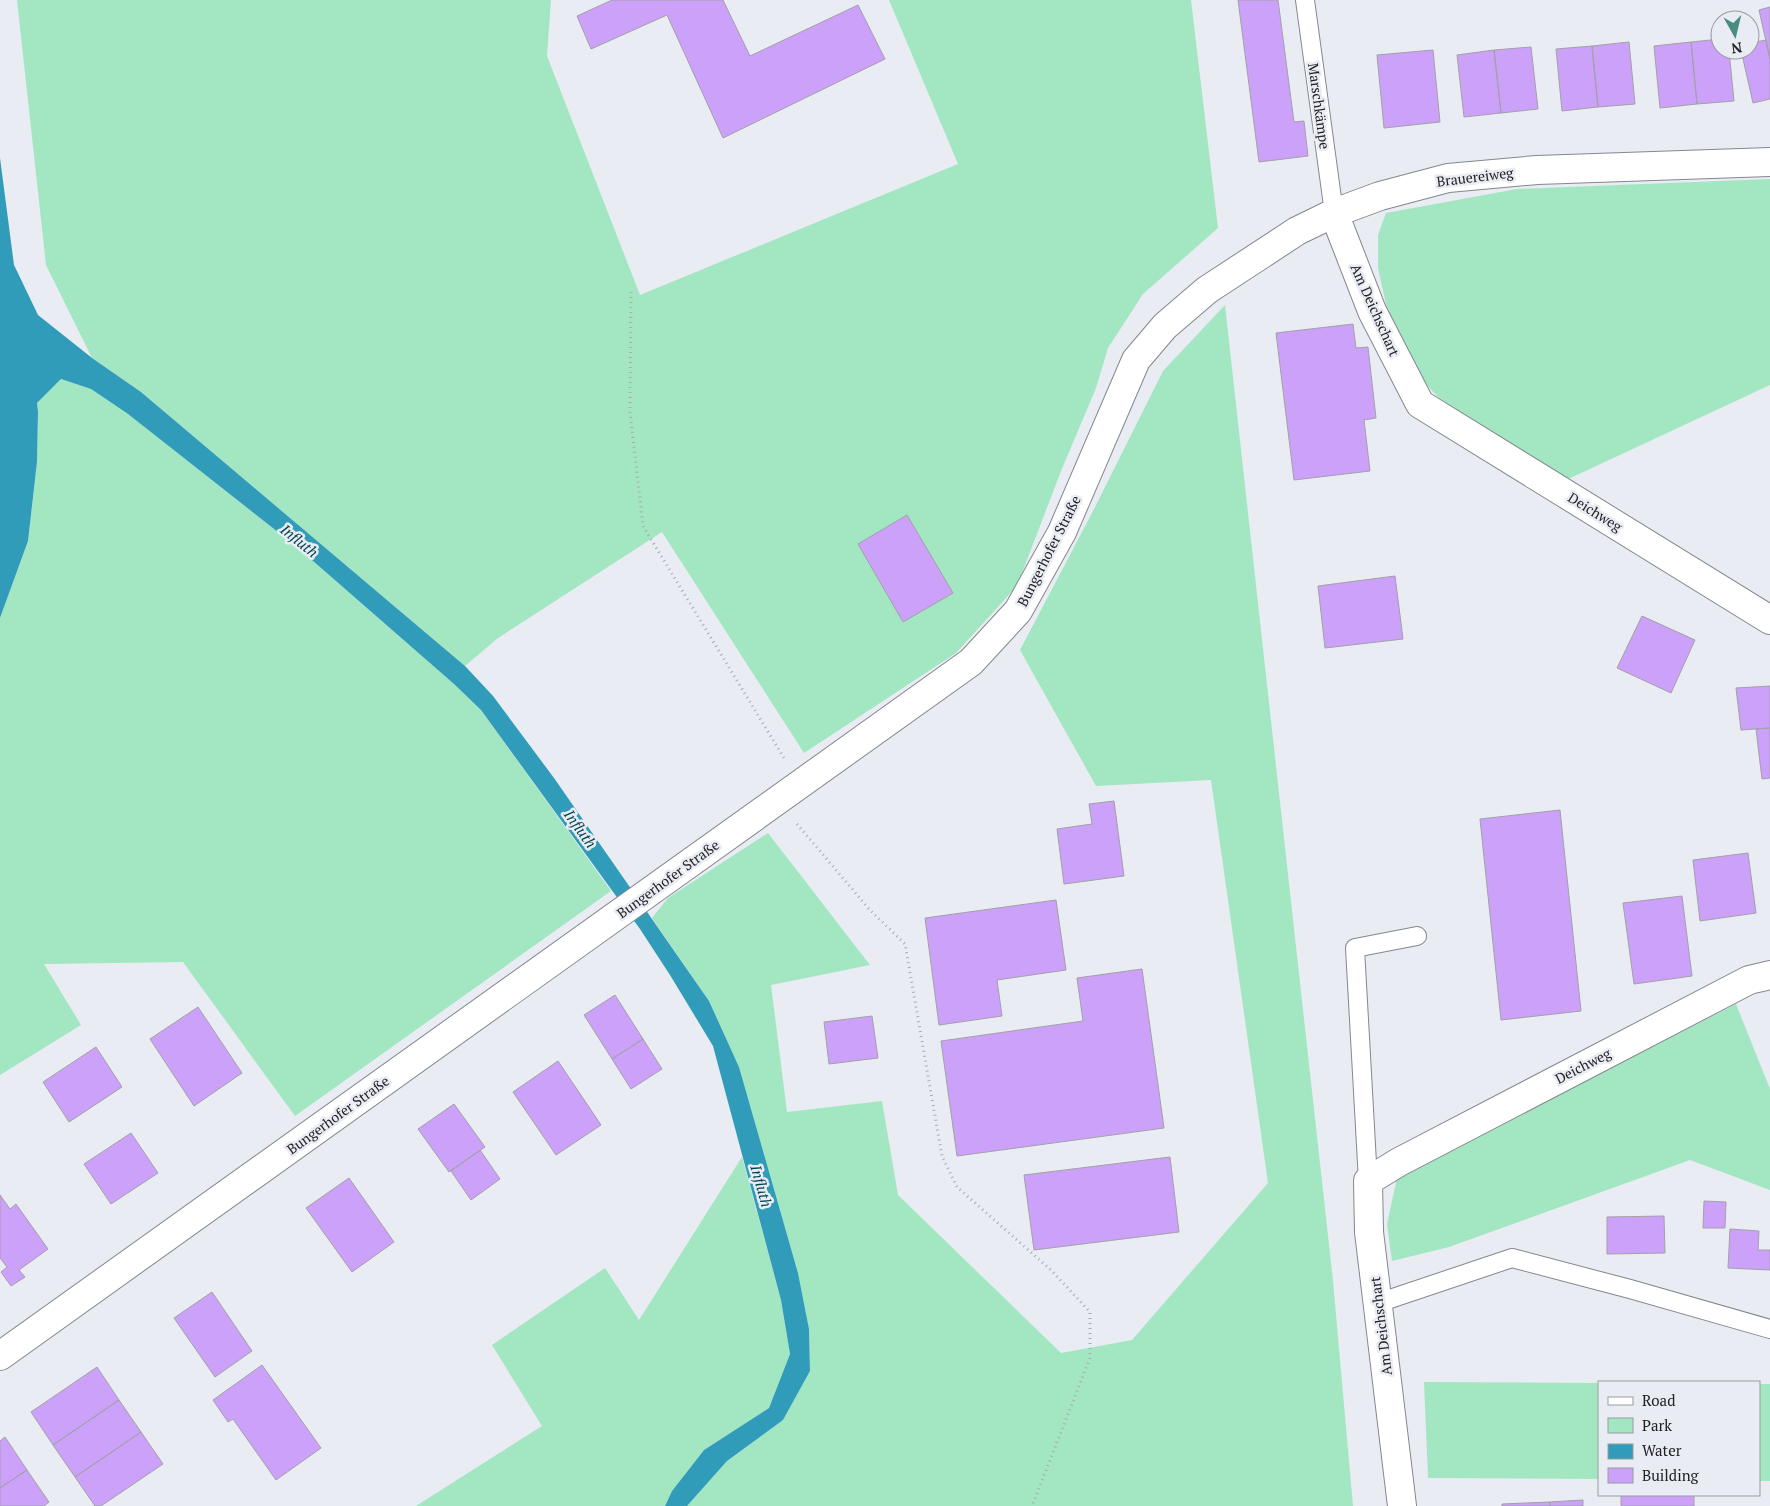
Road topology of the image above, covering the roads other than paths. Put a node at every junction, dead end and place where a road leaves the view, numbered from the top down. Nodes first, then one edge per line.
1 (1305, 0) edge
2 (1770, 162) edge
3 (1334, 213) junction
4 (1207, 290) joint
5 (1420, 404) joint
6 (1770, 620) edge
7 (1417, 936) dead end
8 (1770, 975) edge
9 (1368, 1182) junction
10 (1378, 1303) junction
11 (1770, 1329) edge
12 (0, 1356) edge
13 (1402, 1506) edge

1 - 3 lane, Marschkämpe
2 - 3 street, Brauereiweg
3 - 4 street, Brauereiweg
3 - 5 street, Am Deichschart
4 - 12 street, Bungerhofer Straße
5 - 6 street, Deichweg
7 - 9 lane
8 - 9 street, Deichweg
9 - 10 street, Am Deichschart
10 - 11 lane
10 - 13 street, Am Deichschart

